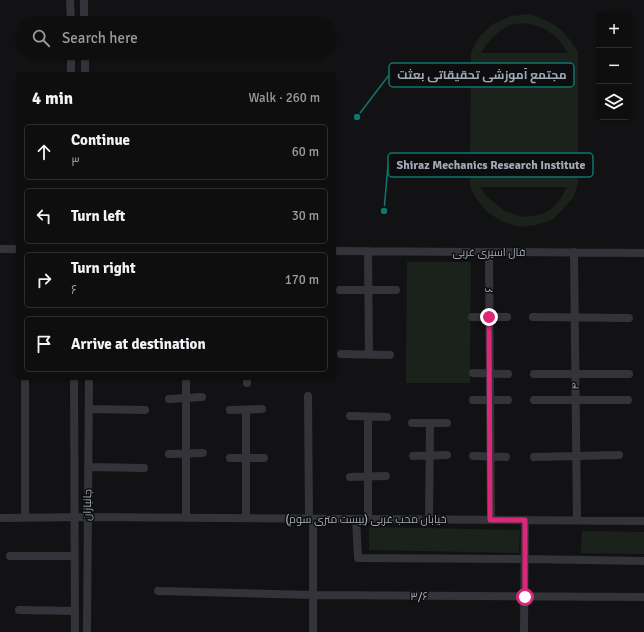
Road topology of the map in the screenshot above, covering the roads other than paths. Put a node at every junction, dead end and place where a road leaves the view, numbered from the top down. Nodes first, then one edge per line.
1 (70, 0) edge
2 (84, 0) edge
3 (71, 16) edge
4 (84, 16) edge
5 (71, 60) edge
6 (85, 60) edge
7 (71, 72) edge
8 (85, 72) edge
9 (0, 249) edge
10 (16, 249) edge
11 (336, 251) edge
12 (368, 251) junction
13 (489, 252) junction
14 (574, 252) junction
15 (644, 253) edge
16 (340, 290) dead end
17 (369, 290) junction
18 (396, 290) dead end
19 (472, 317) dead end
20 (489, 317) junction
21 (507, 317) dead end
22 (533, 317) dead end
23 (574, 318) junction
24 (629, 318) dead end
25 (341, 354) dead end
26 (369, 355) junction
27 (390, 355) dead end
28 (473, 373) dead end
29 (490, 373) junction
30 (508, 374) dead end
31 (534, 374) dead end
32 (575, 374) junction
33 (629, 374) dead end
34 (25, 380) edge
35 (74, 380) edge
36 (88, 380) edge
37 (186, 380) edge
38 (308, 396) dead end
39 (202, 397) dead end
40 (186, 398) junction
41 (169, 399) dead end
42 (473, 400) dead end
43 (490, 400) junction
44 (508, 400) dead end
45 (534, 400) dead end
46 (575, 400) junction
47 (628, 400) dead end
48 (89, 409) junction
49 (262, 409) dead end
50 (145, 410) dead end
51 (230, 410) dead end
52 (246, 410) junction
53 (350, 416) dead end
54 (368, 417) junction
55 (387, 417) dead end
56 (412, 423) dead end
57 (430, 423) junction
58 (447, 423) dead end
59 (186, 453) junction
60 (203, 453) dead end
61 (169, 454) dead end
62 (447, 455) dead end
63 (619, 455) dead end
64 (413, 456) dead end
65 (430, 456) junction
66 (473, 456) dead end
67 (576, 456) junction
68 (490, 457) junction
69 (506, 457) dead end
70 (534, 457) dead end
71 (230, 458) dead end
72 (246, 458) junction
73 (264, 458) dead end
74 (88, 467) junction
75 (144, 468) dead end
76 (368, 476) junction
77 (386, 476) dead end
78 (350, 477) dead end
79 (87, 517) junction
80 (0, 518) edge
81 (25, 518) junction
82 (74, 518) junction
83 (186, 518) junction
84 (246, 518) junction
85 (311, 519) junction
86 (356, 519) junction
87 (368, 519) junction
88 (429, 520) junction
89 (490, 520) junction
90 (525, 520) junction
91 (577, 520) junction
92 (644, 521) edge
93 (10, 556) dead end
94 (74, 556) junction
95 (525, 559) junction
96 (644, 561) edge
97 (158, 591) dead end
98 (313, 595) junction
99 (525, 597) junction
100 (644, 597) edge
101 (19, 610) dead end
102 (75, 611) junction
103 (75, 632) edge
104 (87, 632) edge
105 (313, 632) edge
106 (524, 632) edge

1 - 3 street
2 - 4 street
5 - 7 street
6 - 8 street
9 - 10 street
11 - 12 street, فال اسیری غربی
12 - 13 street, فال اسیری غربی
12 - 17 street
13 - 14 street, فال اسیری غربی
13 - 20 street, ۶
14 - 15 street, فال اسیری غربی
14 - 23 street, ۴
16 - 17 street
17 - 18 street
17 - 26 street
19 - 20 street
20 - 21 street
20 - 29 street, ۶
22 - 23 street
23 - 24 street
23 - 32 street, ۴
25 - 26 street
26 - 27 street
28 - 29 street
29 - 30 street
29 - 43 street, ۶
31 - 32 street
32 - 33 street
32 - 46 street, ۴
34 - 81 street
35 - 82 street, جانبازان
36 - 48 street, جانبازان
37 - 40 street
38 - 85 street
39 - 40 street
40 - 41 street
40 - 59 street
42 - 43 street
43 - 44 street
43 - 68 street, ۶
45 - 46 street
46 - 47 street
46 - 67 street, ۴
48 - 50 street
48 - 74 street, جانبازان
49 - 52 street
51 - 52 street
52 - 72 street
53 - 54 street
54 - 55 street
54 - 76 street
56 - 57 street
57 - 58 street
57 - 65 street
59 - 60 street
59 - 61 street
59 - 83 street
62 - 65 street
63 - 67 street
64 - 65 street
65 - 88 street
66 - 68 street
67 - 70 street
67 - 91 street, ۴
68 - 69 street
68 - 89 street, ۶
71 - 72 street
72 - 73 street
72 - 84 street
74 - 75 street
74 - 79 street, جانبازان
76 - 77 street
76 - 78 street
76 - 87 street
79 - 82 street, خیابان محب غربی (بیست متری سوم)
79 - 83 street, خیابان محب غربی (بیست متری سوم)
79 - 104 street, جانبازان
80 - 81 street, خیابان محب غربی (بیست متری سوم)
81 - 82 street, خیابان محب غربی (بیست متری سوم)
82 - 94 street, جانبازان
83 - 84 street, خیابان محب غربی (بیست متری سوم)
84 - 85 street, خیابان محب غربی (بیست متری سوم)
85 - 86 street, خیابان محب غربی (بیست متری سوم)
85 - 98 street
86 - 87 street, خیابان محب غربی (بیست متری سوم)
86 - 95 street
87 - 88 street, خیابان محب غربی (بیست متری سوم)
88 - 89 street, خیابان محب غربی (بیست متری سوم)
89 - 90 street, خیابان محب غربی (بیست متری سوم)
90 - 91 street, خیابان محب غربی (بیست متری سوم)
90 - 95 street
91 - 92 street, خیابان محب غربی (بیست متری سوم)
93 - 94 street
94 - 102 street, جانبازان
95 - 96 street
95 - 99 street
97 - 98 street, ۳/۶
98 - 99 street, ۳/۶
98 - 105 street
99 - 100 street, ۳/۶
99 - 106 street
101 - 102 street
102 - 103 street, جانبازان

